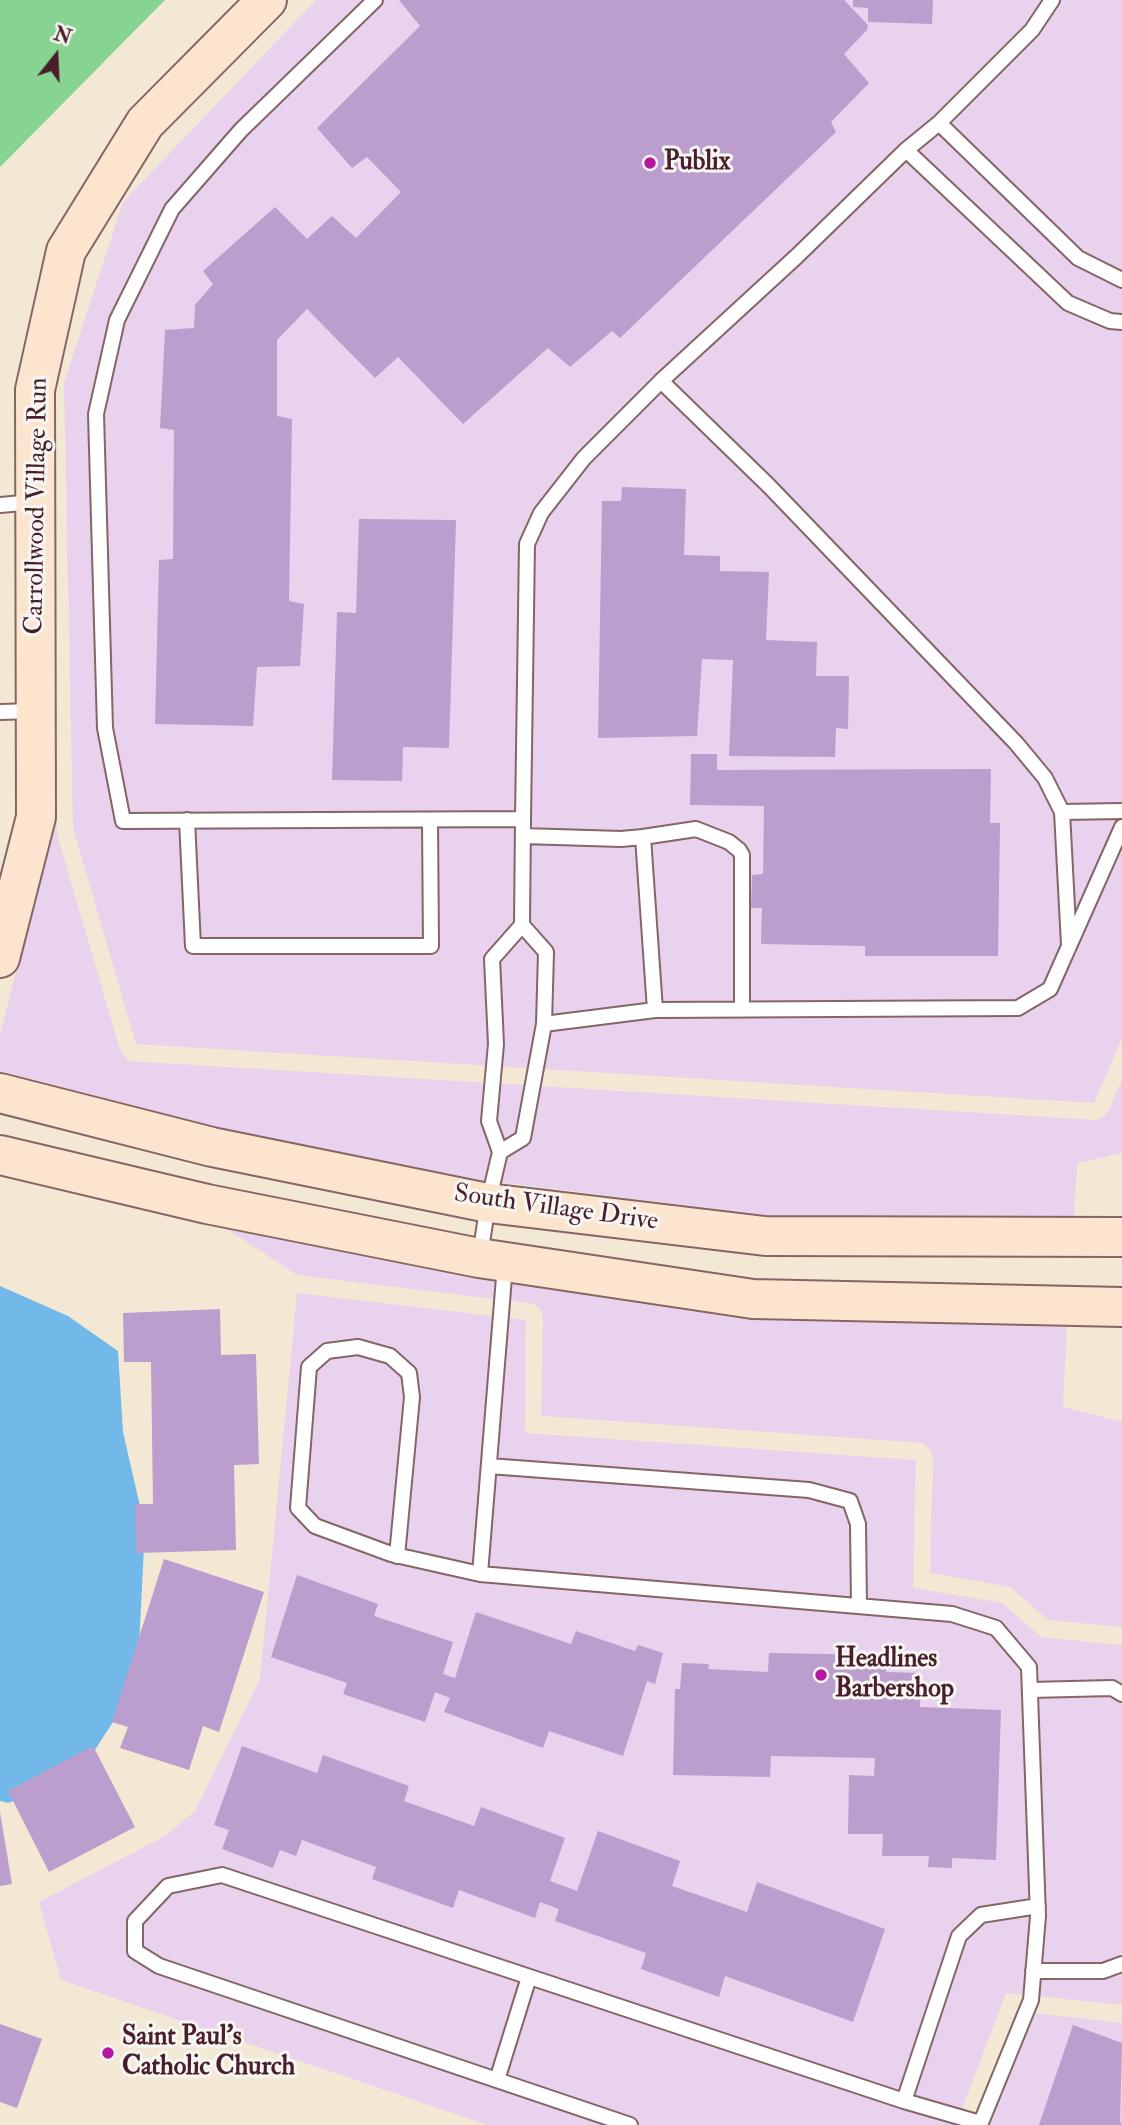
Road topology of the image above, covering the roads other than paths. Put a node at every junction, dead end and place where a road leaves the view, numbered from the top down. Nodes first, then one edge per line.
1 (267, 0) edge
2 (376, 0) edge
3 (1052, 0) edge
4 (939, 122) junction
5 (906, 150) junction
6 (1122, 280) edge
7 (1122, 322) edge
8 (661, 381) junction
9 (18, 503) edge
10 (18, 711) edge
11 (1122, 811) edge
12 (1062, 812) junction
13 (523, 819) junction
14 (187, 820) junction
15 (430, 820) junction
16 (1122, 827) edge
17 (523, 836) junction
18 (643, 837) junction
19 (522, 925) junction
20 (1069, 947) junction
21 (0, 958) edge
22 (655, 1010) junction
23 (742, 1010) junction
24 (544, 1024) junction
25 (0, 1093) edge
26 (500, 1153) junction
27 (0, 1155) edge
28 (488, 1203) junction
29 (1122, 1237) edge
30 (492, 1260) junction
31 (1122, 1307) edge
32 (489, 1466) junction
33 (397, 1556) junction
34 (480, 1574) junction
35 (859, 1606) junction
36 (1030, 1690) junction
37 (1122, 1694) edge
38 (1038, 1906) junction
39 (1122, 1964) edge
40 (1033, 1971) junction
41 (528, 1977) junction
42 (497, 2080) junction
43 (904, 2101) junction
44 (980, 2124) edge
45 (631, 2125) edge

1 - 9 street, Carrollwood Village Run
2 - 14 lane
3 - 4 lane
4 - 5 lane
4 - 6 lane
5 - 7 lane
5 - 8 lane
8 - 12 lane
8 - 13 lane
9 - 10 street, Carrollwood Village Run
10 - 21 street, Carrollwood Village Run
11 - 12 lane
12 - 20 lane
13 - 15 lane
13 - 17 lane
14 - 15 lane
14 - 15 lane
16 - 20 lane
17 - 18 lane
17 - 19 lane
18 - 22 lane
18 - 23 lane
19 - 24 lane
19 - 26 lane
20 - 23 lane
22 - 23 lane
22 - 24 lane
24 - 26 lane
25 - 28 street, South Village Drive
26 - 28 lane
27 - 30 street
28 - 29 street, South Village Drive
28 - 30 lane
30 - 31 street
30 - 32 lane
32 - 34 lane
32 - 35 lane
33 - 33 lane
33 - 34 lane
34 - 35 lane
35 - 36 lane
36 - 37 lane
36 - 38 lane
38 - 40 lane
38 - 43 lane
39 - 40 lane
40 - 44 lane
41 - 42 lane
41 - 42 lane
41 - 43 lane
42 - 45 lane
43 - 44 lane

